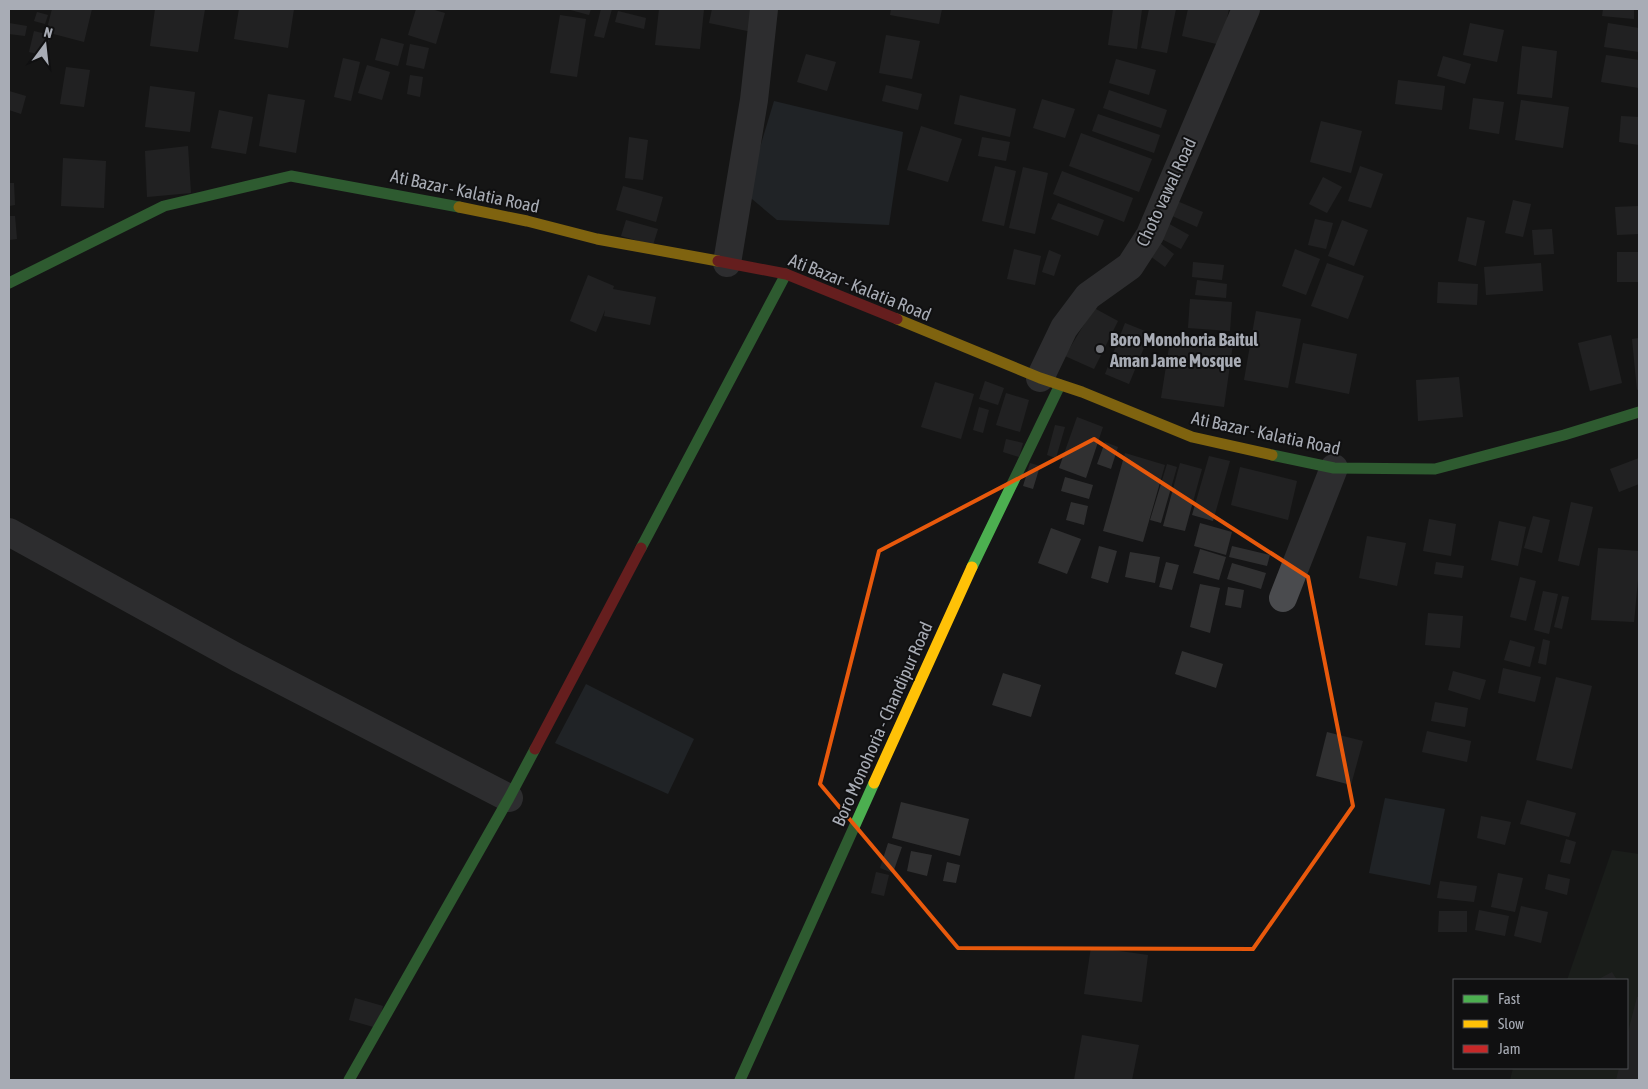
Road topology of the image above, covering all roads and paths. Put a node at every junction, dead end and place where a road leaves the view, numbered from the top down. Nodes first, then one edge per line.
1 (764, 9) edge
2 (1246, 9) edge
3 (726, 263) junction
4 (786, 274) junction
5 (9, 283) edge
6 (1050, 382) junction
7 (1639, 412) edge
8 (1334, 468) junction
9 (9, 532) edge
10 (1283, 598) dead end
11 (509, 798) junction
12 (349, 1080) edge
13 (740, 1080) edge

1 - 3 street
2 - 6 street, Choto vawal Road
3 - 4 main road, Ati Bazar - Kalatia Road
3 - 5 main road, Ati Bazar - Kalatia Road
4 - 6 main road, Ati Bazar - Kalatia Road
4 - 11 main road
6 - 8 main road, Ati Bazar - Kalatia Road
6 - 13 main road, Boro Monohoria - Chandipur Road
7 - 8 main road, Ati Bazar - Kalatia Road
8 - 10 street
9 - 11 street
11 - 12 main road

